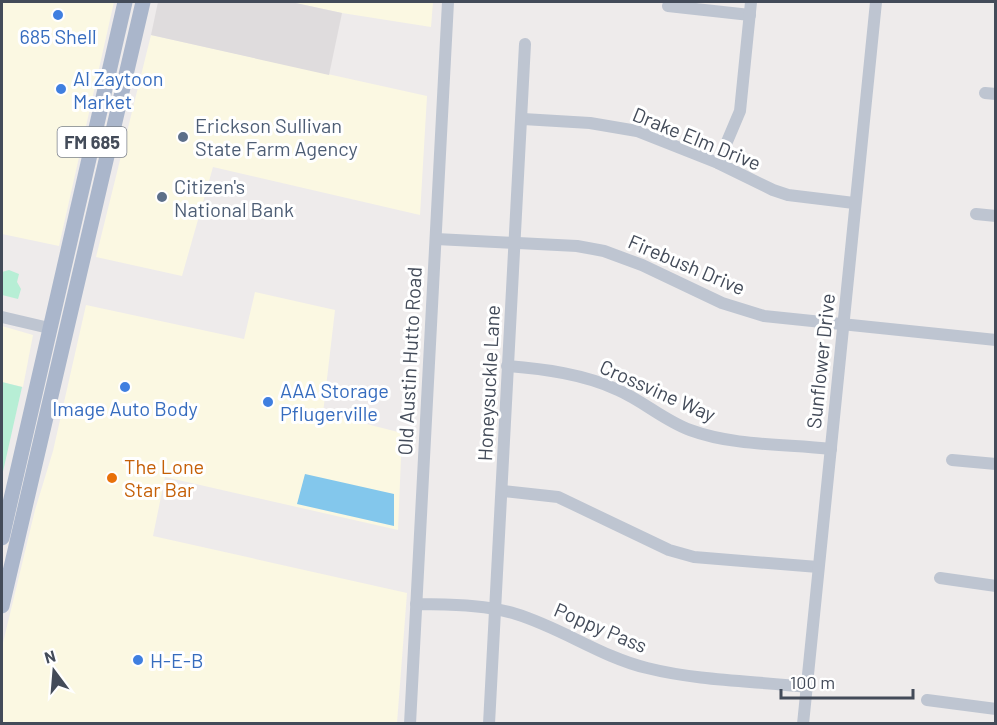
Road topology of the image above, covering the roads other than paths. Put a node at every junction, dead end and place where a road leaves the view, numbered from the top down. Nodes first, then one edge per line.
1 (125, 2) edge
2 (142, 2) edge
3 (448, 2) edge
4 (751, 2) edge
5 (876, 2) edge
6 (668, 6) dead end
7 (750, 15) junction
8 (525, 44) dead end
9 (523, 119) junction
10 (718, 163) junction
11 (854, 202) junction
12 (976, 214) dead end
13 (996, 216) edge
14 (436, 239) junction
15 (515, 243) junction
16 (2, 317) edge
17 (844, 325) junction
18 (49, 328) junction
19 (996, 340) edge
20 (507, 366) junction
21 (25, 433) junction
22 (41, 438) junction
23 (831, 449) junction
24 (952, 460) dead end
25 (996, 464) edge
26 (503, 491) junction
27 (2, 538) edge
28 (818, 567) junction
29 (940, 578) dead end
30 (996, 586) edge
31 (416, 604) junction
32 (2, 606) edge
33 (495, 609) junction
34 (807, 687) junction
35 (927, 700) dead end
36 (996, 709) edge
37 (410, 723) edge
38 (489, 723) edge
39 (803, 723) edge

1 - 18 main road, FM 685
2 - 22 main road, FM 685
3 - 14 street, Old Austin Hutto Road
4 - 7 street
5 - 11 street, Sunflower Drive
6 - 7 street
7 - 10 street
8 - 9 street, Honeysuckle Lane
9 - 10 street, Drake Elm Drive
9 - 15 street, Honeysuckle Lane
10 - 11 street, Drake Elm Drive
11 - 17 street, Sunflower Drive
12 - 13 street
14 - 15 street, Firebush Drive
14 - 31 street, Old Austin Hutto Road
15 - 17 street, Firebush Drive
15 - 20 street, Honeysuckle Lane
16 - 18 street
17 - 19 street, Firebush Drive
17 - 23 street, Sunflower Drive
18 - 21 main road, FM 685
20 - 23 street, Crossvine Way
20 - 26 street, Honeysuckle Lane
21 - 22 street
21 - 27 main road, FM 685
22 - 32 main road, FM 685
23 - 28 street, Sunflower Drive
24 - 25 street
26 - 28 street
26 - 33 street, Honeysuckle Lane
28 - 34 street, Sunflower Drive
29 - 30 street
31 - 33 street, Poppy Pass
31 - 37 street, Old Austin Hutto Road
33 - 34 street, Poppy Pass
33 - 38 street, Honeysuckle Lane
34 - 39 street, Sunflower Drive
35 - 36 street

